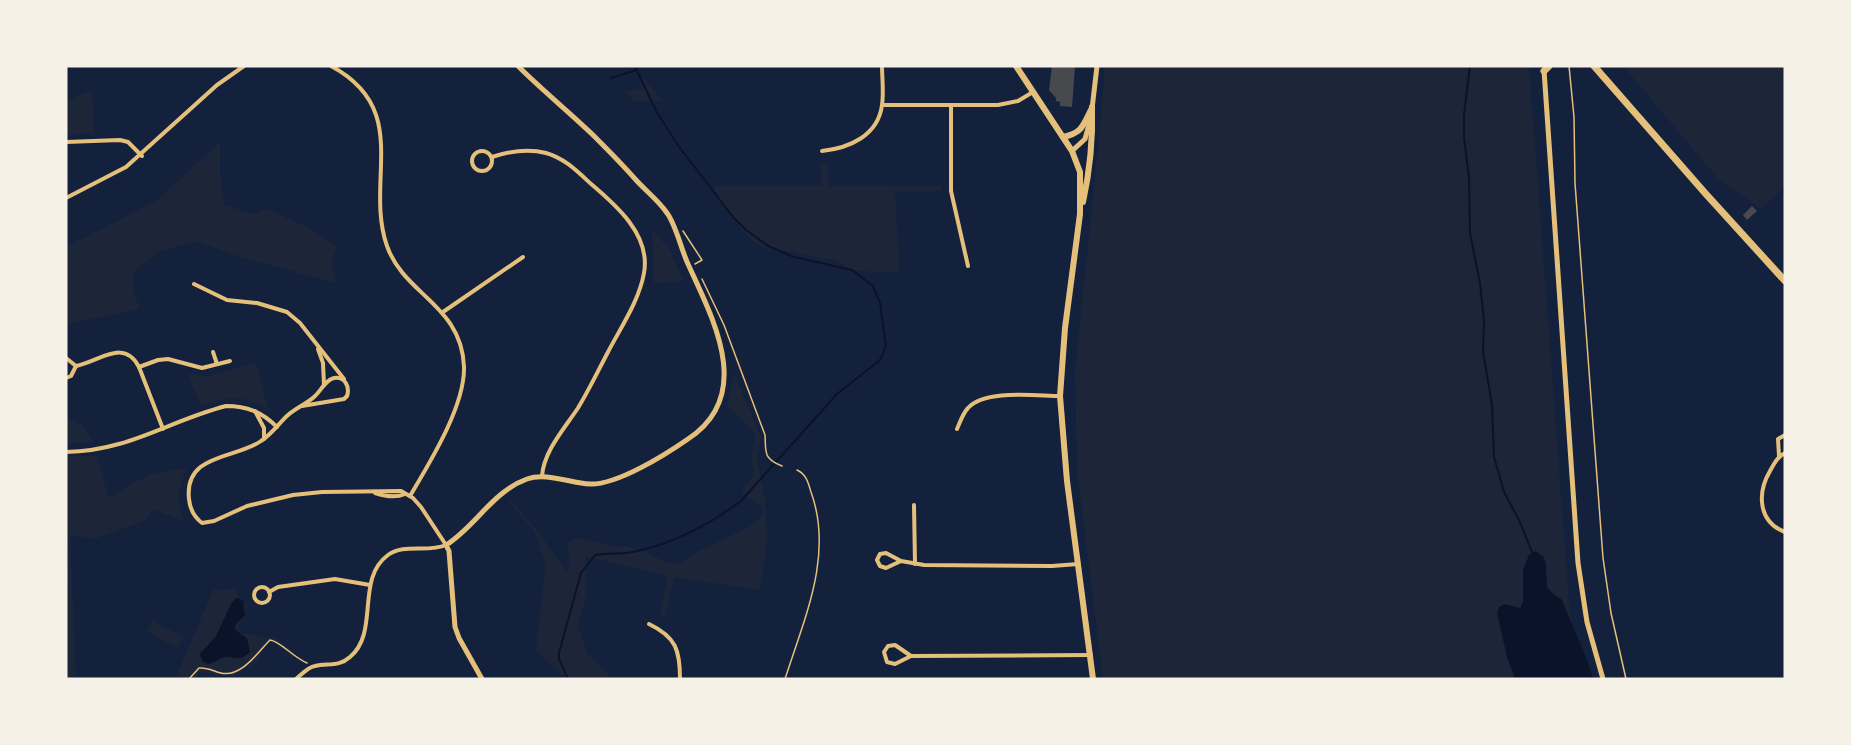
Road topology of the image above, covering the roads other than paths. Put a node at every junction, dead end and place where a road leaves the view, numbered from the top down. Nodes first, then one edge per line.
1 (244, 66) edge
2 (331, 66) edge
3 (518, 66) edge
4 (882, 66) edge
5 (1016, 66) edge
6 (1097, 66) edge
7 (1545, 67) edge
8 (1595, 67) edge
9 (1033, 92) junction
10 (882, 105) junction
11 (951, 106) junction
12 (1092, 107) junction
13 (1063, 136) junction
14 (66, 142) edge
15 (822, 151) dead end
16 (1072, 152) junction
17 (142, 156) junction
18 (492, 157) junction
19 (66, 198) edge
20 (1080, 214) junction
21 (523, 257) dead end
22 (968, 266) dead end
23 (1785, 280) edge
24 (194, 284) dead end
25 (443, 312) junction
26 (317, 346) junction
27 (213, 352) dead end
28 (66, 358) edge
29 (230, 361) dead end
30 (218, 364) junction
31 (76, 366) junction
32 (139, 367) junction
33 (66, 378) edge
34 (345, 380) junction
35 (324, 385) junction
36 (1060, 396) junction
37 (302, 406) junction
38 (254, 411) junction
39 (277, 427) junction
40 (163, 429) junction
41 (957, 429) dead end
42 (1785, 435) edge
43 (264, 439) junction
44 (66, 452) edge
45 (1785, 453) edge
46 (1779, 456) junction
47 (542, 477) junction
48 (408, 495) junction
49 (914, 506) dead end
50 (1785, 532) edge
51 (446, 545) junction
52 (901, 561) junction
53 (915, 564) junction
54 (1078, 564) junction
55 (370, 585) junction
56 (269, 591) junction
57 (649, 624) dead end
58 (1091, 655) junction
59 (910, 657) junction
60 (296, 679) edge
61 (482, 679) edge
62 (680, 679) edge
63 (1093, 679) edge
64 (1603, 679) edge

1 - 17 street
2 - 25 street
3 - 47 street
4 - 10 street
5 - 9 main road
6 - 12 street
7 - 64 street
8 - 23 main road
9 - 11 street
9 - 13 main road
10 - 11 street
10 - 15 street
11 - 22 street
12 - 13 main road
12 - 16 street
12 - 20 main road
13 - 16 main road
14 - 17 street
16 - 20 main road
17 - 19 street
18 - 18 street
18 - 47 street
20 - 36 main road
21 - 25 street
24 - 26 street
25 - 48 street
26 - 34 street
26 - 35 street
27 - 30 street
28 - 31 street
29 - 30 street
30 - 32 street
31 - 32 street
31 - 33 street
32 - 40 street
34 - 35 street
34 - 37 street
35 - 37 street
36 - 41 street
36 - 54 main road
37 - 39 street
38 - 39 street
38 - 40 street
38 - 43 street
39 - 43 street
40 - 44 street
42 - 46 street
43 - 48 street
45 - 46 street
46 - 50 street
47 - 51 street
48 - 51 street
49 - 53 street
51 - 55 street
51 - 61 street
52 - 52 street
52 - 53 street
53 - 54 street
54 - 58 main road
55 - 56 street
55 - 60 street
56 - 56 street
57 - 62 street
58 - 59 street
58 - 63 main road
59 - 59 street

